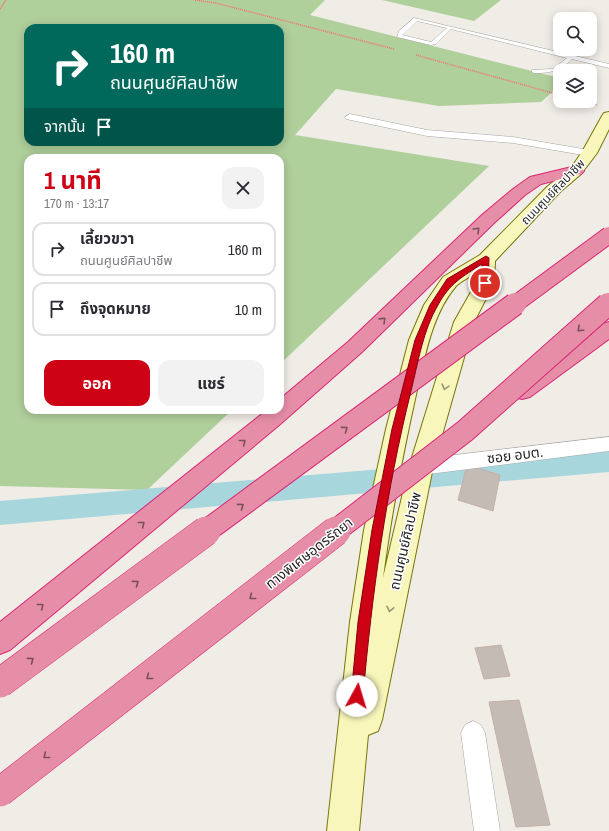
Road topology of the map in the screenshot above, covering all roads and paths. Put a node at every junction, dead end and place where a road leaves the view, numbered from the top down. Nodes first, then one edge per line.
1 (6, 0) edge
2 (195, 0) edge
3 (0, 9) edge
4 (450, 28) junction
5 (398, 50) dead end
6 (413, 55) dead end
7 (571, 57) junction
8 (609, 66) edge
9 (534, 71) dead end
10 (553, 93) edge
11 (609, 116) edge
12 (350, 118) dead end
13 (589, 153) junction
14 (576, 171) junction
15 (609, 235) edge
16 (486, 258) junction
17 (609, 303) edge
18 (609, 329) edge
19 (284, 408) edge
20 (277, 414) edge
21 (465, 431) junction
22 (609, 444) edge
23 (422, 467) junction
24 (0, 640) edge
25 (0, 683) edge
26 (473, 733) dead end
27 (0, 792) edge
28 (343, 831) edge
29 (487, 831) edge

1 - 3 path
2 - 5 path
4 - 4 lane
4 - 7 lane
6 - 10 path
7 - 8 lane
7 - 9 lane
11 - 13 main road, ถนนศูนย์ศิลปาชีพ
12 - 13 street
13 - 14 main road, ถนนศูนย์ศิลปาชีพ
14 - 16 main road, ถนนศูนย์ศิลปาชีพ
19 -> 14 highway
25 -> 15 highway, bridge
16 -> 23 main road, ถนนศูนย์ศิลปาชีพ
16 - 28 main road, ถนนศูนย์ศิลปาชีพ
17 -> 21 highway, ทางพิเศษอุดรรัถยา, bridge
18 - 21 highway, bridge
24 -> 20 highway
21 -> 27 highway, ทางพิเศษอุดรรัถยา, bridge
22 - 23 street, ซอย อบต.
23 -> 28 main road, ถนนศูนย์ศิลปาชีพ
26 - 29 street

